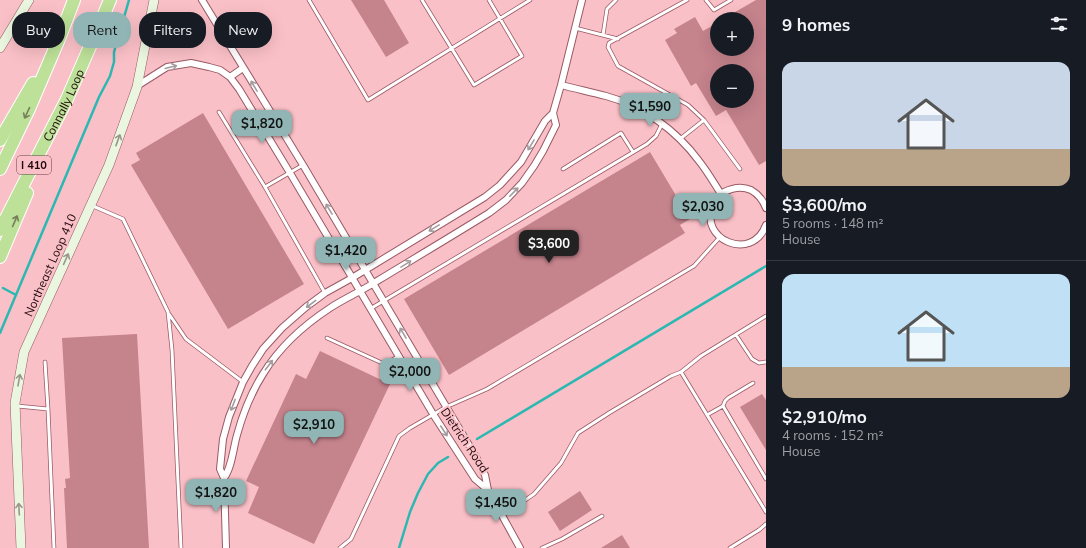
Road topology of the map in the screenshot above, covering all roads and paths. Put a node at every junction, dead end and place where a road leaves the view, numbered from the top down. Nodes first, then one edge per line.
1 (29, 0) edge
2 (74, 0) edge
3 (110, 0) edge
4 (154, 0) edge
5 (202, 0) edge
6 (309, 0) edge
7 (422, 0) edge
8 (489, 0) edge
9 (530, 0) edge
10 (582, 0) edge
11 (616, 0) edge
12 (687, 0) edge
13 (706, 0) edge
14 (732, 0) edge
15 (500, 19) junction
16 (65, 23) edge
17 (575, 28) junction
18 (604, 35) junction
19 (618, 39) junction
20 (0, 48) edge
21 (54, 48) edge
22 (55, 48) edge
23 (452, 48) junction
24 (243, 68) junction
25 (230, 77) junction
26 (561, 85) junction
27 (137, 86) junction
28 (67, 100) junction
29 (220, 112) dead end
30 (553, 113) junction
31 (704, 120) junction
32 (662, 124) junction
33 (680, 139) junction
34 (0, 140) edge
35 (633, 152) junction
36 (303, 165) junction
37 (0, 168) edge
38 (563, 169) dead end
39 (740, 169) dead end
40 (290, 173) junction
41 (265, 187) junction
42 (721, 194) junction
43 (91, 206) junction
44 (766, 208) edge
45 (766, 225) edge
46 (0, 230) edge
47 (720, 237) junction
48 (0, 257) edge
49 (365, 270) junction
50 (352, 278) junction
51 (373, 284) junction
52 (360, 292) junction
53 (325, 293) junction
54 (384, 301) junction
55 (370, 309) junction
56 (168, 312) junction
57 (766, 316) edge
58 (736, 335) junction
59 (327, 338) dead end
60 (399, 356) junction
61 (45, 362) dead end
62 (766, 362) edge
63 (681, 372) junction
64 (243, 382) junction
65 (753, 383) dead end
66 (15, 406) junction
67 (446, 406) junction
68 (723, 406) junction
69 (48, 409) junction
70 (433, 414) junction
71 (707, 415) junction
72 (224, 478) junction
73 (766, 479) edge
74 (488, 490) junction
75 (766, 503) edge
76 (762, 505) junction
77 (766, 512) edge
78 (502, 516) junction
79 (602, 516) dead end
80 (766, 524) edge
81 (20, 548) edge
82 (54, 548) edge
83 (181, 548) edge
84 (226, 548) edge
85 (340, 548) edge
86 (520, 548) edge
87 (542, 548) edge
88 (730, 548) edge

1 - 20 main road
2 - 16 highway, I 410
3 - 28 highway, Connally Loop / I 410
4 - 27 main road, Northeast Loop 410
5 - 24 street, Dietrich Road
6 - 23 lane
7 - 23 lane
8 - 15 lane
9 - 15 lane
10 - 17 street
11 - 18 lane
12 - 19 lane
13 - 14 lane
15 - 23 lane
15 - 23 lane
17 - 18 lane
17 - 26 street
18 - 19 lane
19 - 31 lane
21 - 34 highway
22 -> 37 highway, I 410
24 - 25 street
36 -> 24 street, Dietrich Road
27 -> 25 street, Dietrich Road
25 - 40 street, Dietrich Road
26 - 30 street
26 - 32 street
43 -> 27 main road, Northeast Loop 410
28 - 46 highway, Connally Loop / I 410
48 -> 28 highway
29 - 41 lane
30 -> 49 street
51 -> 30 street
31 - 33 lane
31 - 39 lane
32 - 33 street
32 - 35 lane
33 - 42 street
35 - 38 lane
35 - 54 lane
36 - 40 lane
49 -> 36 street, Dietrich Road
40 - 41 lane
40 - 50 street, Dietrich Road
41 - 53 lane
42 - 44 street
42 - 47 street
43 - 56 lane
66 -> 43 main road, Northeast Loop 410
45 - 47 street
47 - 67 lane
49 - 50 street
49 - 51 street, Dietrich Road
50 - 52 street, Dietrich Road
50 - 53 street
51 - 52 street
51 - 54 street, Dietrich Road
52 - 55 street, Dietrich Road
72 -> 52 street
53 -> 64 street
54 - 55 lane
67 -> 54 street, Dietrich Road
55 - 60 street, Dietrich Road
56 - 64 lane
56 - 83 lane
57 - 58 lane
58 - 62 lane
58 - 63 lane
59 - 60 lane
60 - 70 street, Dietrich Road
61 - 69 lane
63 - 71 lane
63 - 78 lane
64 -> 72 street
65 - 68 lane
66 - 69 lane
81 -> 66 main road, Northeast Loop 410
67 - 70 lane
67 - 74 street, Dietrich Road
68 - 71 lane
68 - 73 lane
69 - 82 lane
70 -> 74 street, Dietrich Road
70 - 85 lane
71 - 76 lane
72 - 84 street
74 - 78 street, Dietrich Road
75 - 76 lane
76 - 77 lane
78 - 86 street, Dietrich Road
79 - 87 lane
80 - 88 lane

